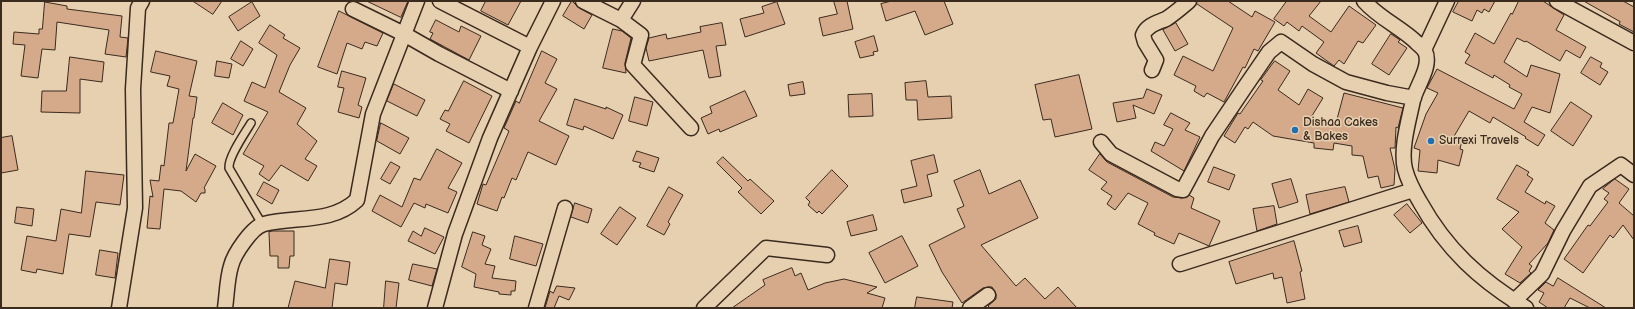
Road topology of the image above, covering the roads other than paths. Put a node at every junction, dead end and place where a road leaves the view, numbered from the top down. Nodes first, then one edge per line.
1 (142, 1) edge
2 (417, 1) edge
3 (440, 1) edge
4 (553, 1) edge
5 (583, 1) edge
6 (632, 1) edge
7 (1189, 1) edge
8 (1364, 1) edge
9 (1447, 1) edge
10 (1557, 1) edge
11 (353, 9) dead end
12 (621, 20) junction
13 (404, 34) junction
14 (1634, 43) edge
15 (530, 47) junction
16 (1424, 50) junction
17 (1152, 70) dead end
18 (511, 91) junction
19 (1414, 98) junction
20 (251, 123) dead end
21 (690, 128) dead end
22 (1101, 142) dead end
23 (1634, 175) edge
24 (1413, 190) junction
25 (565, 208) dead end
26 (262, 224) junction
27 (827, 255) dead end
28 (1180, 264) dead end
29 (988, 295) dead end
30 (1520, 304) edge
31 (118, 308) edge
32 (225, 308) edge
33 (435, 308) edge
34 (536, 308) edge
35 (704, 308) edge
36 (970, 308) edge

1 - 31 street
2 - 13 street
3 - 15 street
4 - 15 street
5 - 12 street
6 - 12 street
7 - 17 street
8 - 16 street
9 - 16 street
10 - 14 street
11 - 13 street
12 - 21 street
13 - 18 street
13 - 26 street
15 - 18 street
16 - 19 street
18 - 33 street
19 - 22 street
19 - 24 street
20 - 26 lane
23 - 30 street
24 - 28 street
24 - 30 street
25 - 34 street
26 - 32 street
27 - 35 street
29 - 36 street

